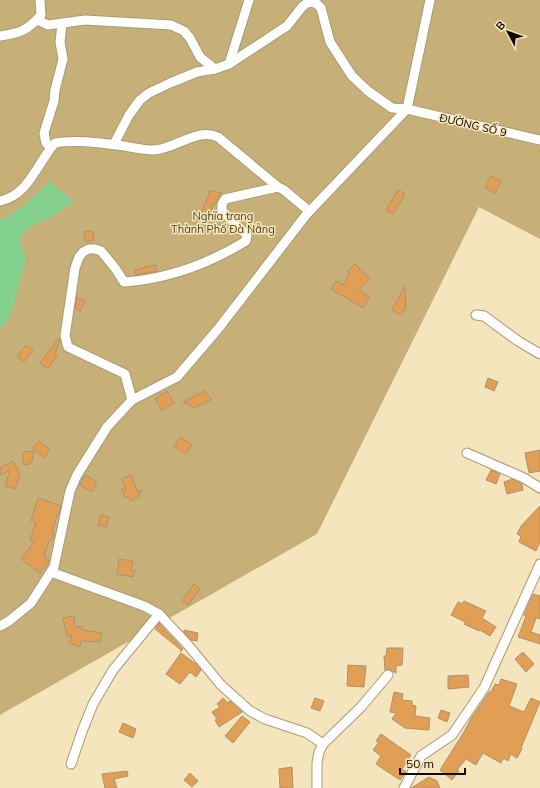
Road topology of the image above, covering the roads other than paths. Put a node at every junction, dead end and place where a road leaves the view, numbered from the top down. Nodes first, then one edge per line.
1 (40, 0) edge
2 (249, 0) edge
3 (430, 0) edge
4 (37, 20) junction
5 (62, 24) junction
6 (0, 36) edge
7 (228, 64) junction
8 (215, 69) junction
9 (406, 109) junction
10 (540, 140) edge
11 (114, 144) junction
12 (51, 147) junction
13 (278, 188) junction
14 (0, 202) edge
15 (309, 211) junction
16 (476, 315) dead end
17 (540, 354) edge
18 (132, 400) junction
19 (468, 453) dead end
20 (540, 488) edge
21 (540, 564) edge
22 (51, 572) junction
23 (159, 614) junction
24 (0, 626) edge
25 (388, 675) dead end
26 (323, 744) junction
27 (71, 764) dead end
28 (317, 788) edge
29 (404, 788) edge

1 - 4 street
2 - 7 street
3 - 9 street
4 - 5 street
4 - 6 street
5 - 8 street
5 - 12 street
7 - 8 street
7 - 9 street, ĐƯỜNG SỐ 9
8 - 11 street
9 - 10 street, ĐƯỜNG SỐ 9
9 - 15 street
11 - 12 street
11 - 13 street
12 - 14 street
13 - 15 street
13 - 18 street
15 - 18 street
16 - 17 street
18 - 22 street
19 - 20 street
21 - 29 street
22 - 23 street
22 - 24 street
23 - 26 street
23 - 27 street
25 - 26 street
26 - 28 street

